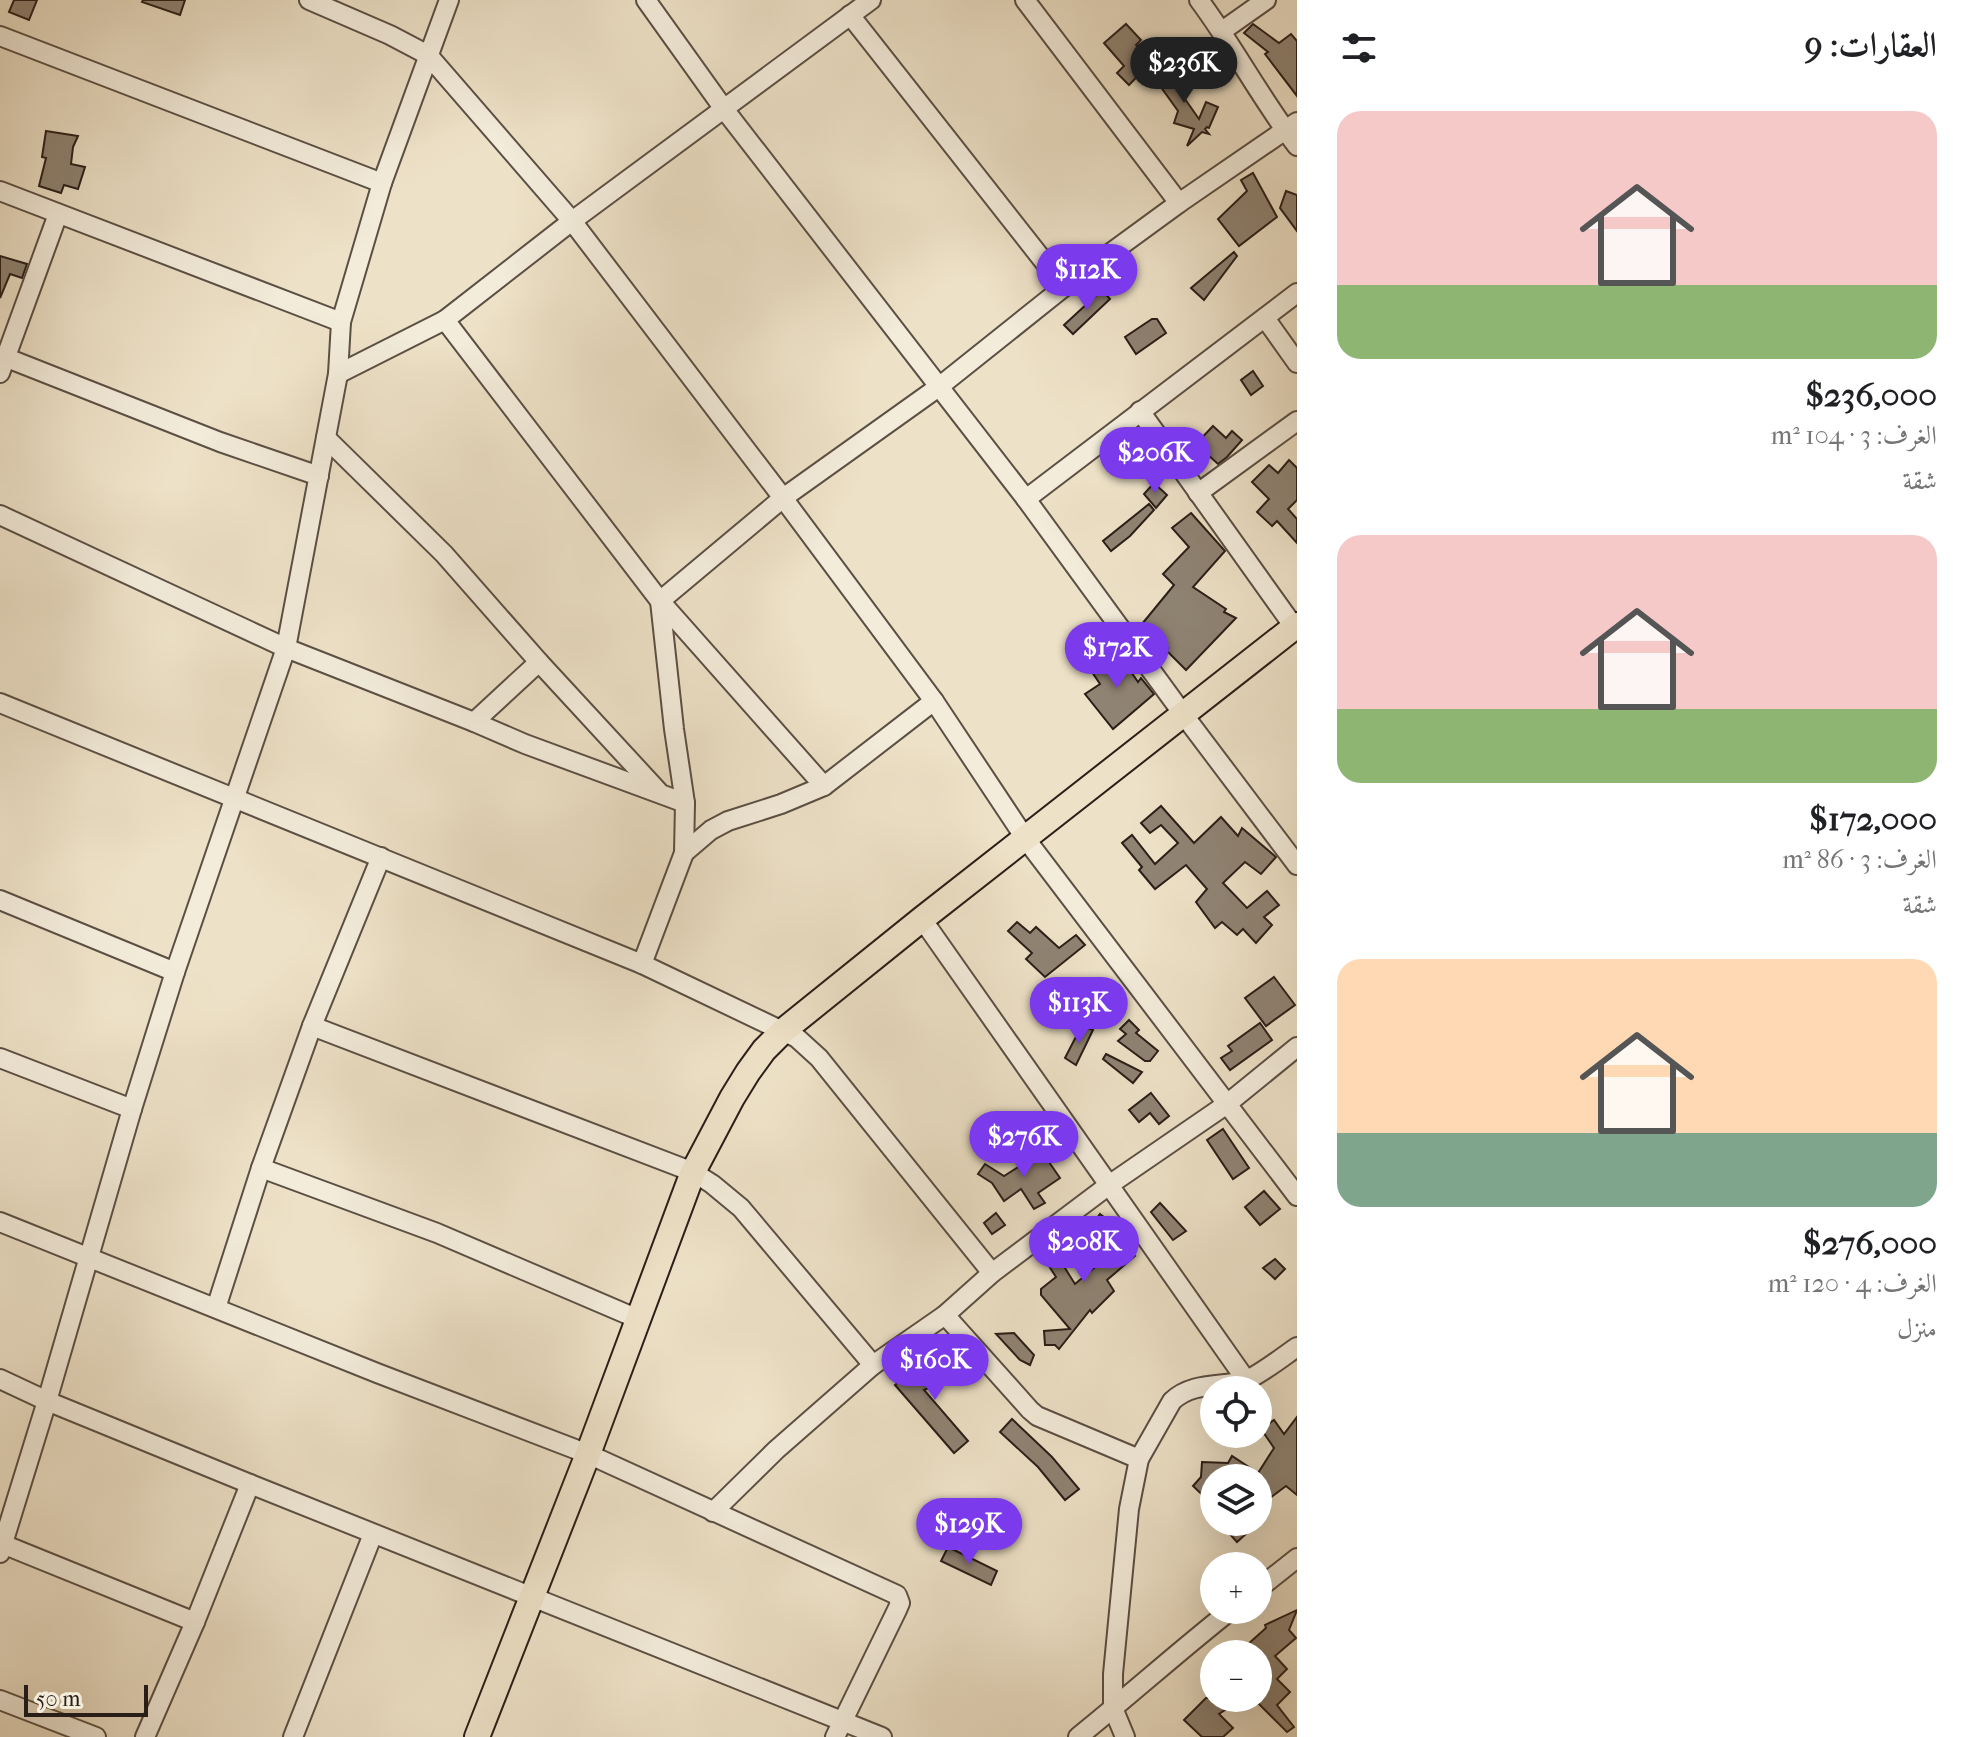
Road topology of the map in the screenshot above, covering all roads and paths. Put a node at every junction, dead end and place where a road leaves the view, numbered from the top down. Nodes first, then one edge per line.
1 (309, 0) edge
2 (449, 0) edge
3 (646, 0) edge
4 (871, 0) edge
5 (1025, 0) edge
6 (1199, 0) edge
7 (1266, 0) edge
8 (850, 15) junction
9 (1222, 31) junction
10 (0, 36) edge
11 (428, 55) junction
12 (724, 109) junction
13 (1291, 126) edge
14 (1297, 146) edge
15 (382, 183) junction
16 (0, 191) edge
17 (1179, 203) junction
18 (58, 214) junction
19 (572, 221) junction
20 (1064, 287) junction
21 (1297, 293) edge
22 (1265, 318) junction
23 (445, 320) junction
24 (341, 322) junction
25 (1297, 363) edge
26 (3, 366) edge
27 (338, 374) junction
28 (940, 386) junction
29 (1140, 411) junction
30 (1297, 421) edge
31 (326, 438) junction
32 (319, 476) junction
33 (1198, 493) junction
34 (783, 498) junction
35 (1026, 499) junction
36 (0, 515) edge
37 (660, 601) junction
38 (1296, 628) edge
39 (286, 648) junction
40 (539, 662) junction
41 (934, 701) junction
42 (0, 703) edge
43 (1183, 714) junction
44 (474, 722) junction
45 (824, 786) junction
46 (663, 796) junction
47 (233, 797) junction
48 (685, 803) junction
49 (1025, 838) junction
50 (684, 853) junction
51 (381, 857) junction
52 (1297, 865) edge
53 (0, 900) edge
54 (922, 919) junction
55 (642, 964) junction
56 (175, 972) junction
57 (312, 1026) junction
58 (783, 1031) junction
59 (1297, 1047) edge
60 (0, 1058) edge
61 (1227, 1104) junction
62 (132, 1109) junction
63 (261, 1168) junction
64 (693, 1172) junction
65 (1109, 1185) junction
66 (1297, 1196) edge
67 (0, 1222) edge
68 (88, 1258) junction
69 (992, 1273) junction
70 (216, 1308) junction
71 (945, 1315) junction
72 (638, 1319) junction
73 (1297, 1347) edge
74 (873, 1365) junction
75 (1243, 1376) edge
76 (1252, 1376) edge
77 (0, 1379) edge
78 (1200, 1387) edge
79 (47, 1401) junction
80 (588, 1454) junction
81 (1139, 1459) junction
82 (250, 1484) junction
83 (713, 1512) junction
84 (373, 1534) junction
85 (1, 1546) edge
86 (1297, 1558) edge
87 (1272, 1578) edge
88 (533, 1596) junction
89 (195, 1622) junction
90 (1213, 1624) edge
91 (0, 1700) edge
92 (1113, 1708) junction
93 (838, 1729) edge
94 (483, 1735) edge
95 (96, 1737) edge
96 (145, 1737) edge
97 (293, 1737) edge
98 (882, 1737) edge
99 (1078, 1737) edge
100 (1125, 1737) edge

1 - 11 street
2 - 11 street
3 - 12 street
4 - 8 street
5 - 17 street
6 - 9 street
7 - 9 street
8 - 12 street
8 - 20 street
9 - 13 street
10 - 15 street
11 - 15 street
11 - 19 street
12 - 19 street
12 - 28 street
13 - 14 street
13 - 17 street
15 - 24 street
16 - 18 street
17 - 20 street
18 - 24 street
18 - 26 street
19 - 23 street
19 - 34 street
20 - 28 street
21 - 22 street
22 - 25 street
22 - 29 street
23 - 27 street
23 - 37 street
24 - 27 street
26 - 32 street
27 - 31 street
28 - 34 street
28 - 35 street
29 - 33 street
29 - 35 street
30 - 33 street
31 - 32 street
31 - 40 street
32 - 39 street
33 - 38 street
34 - 37 street
34 - 41 street
35 - 43 street
36 - 39 street
37 - 45 street
37 - 48 street
38 - 43 main road
39 - 44 street
39 - 47 street
40 - 44 street
40 - 46 street
41 - 45 street
41 - 49 street
42 - 47 street
43 - 49 main road
43 - 52 street
44 - 46 street
45 - 50 street
46 - 48 street
47 - 51 street
47 - 56 street
48 - 50 street
49 - 54 main road
49 - 61 street
50 - 55 street
51 - 55 street
51 - 57 street
53 - 56 street
54 - 58 main road
54 - 65 street
55 - 58 street
56 - 62 street
57 - 63 street
57 - 64 street
58 - 64 main road
58 - 69 street
59 - 61 street
60 - 62 street
61 - 65 street
61 - 66 street
62 - 68 street
63 - 70 street
63 - 72 street
64 - 72 main road
64 - 74 street
65 - 69 street
65 - 75 street
67 - 68 street
68 - 70 street
68 - 79 street
69 - 71 street
70 - 80 street
71 - 74 street
71 - 81 street
72 - 80 main road
73 - 76 street
74 - 83 street
77 - 79 street
78 - 81 street
79 - 82 street
79 - 85 street
80 - 83 street
80 - 88 main road
81 - 92 street
82 - 84 street
82 - 89 street
83 - 93 street
84 - 88 street
84 - 97 street
85 - 89 street
86 - 87 street
88 - 93 street
88 - 94 main road
89 - 96 street
90 - 92 street
91 - 95 street
92 - 99 street
92 - 100 street
93 - 98 street

